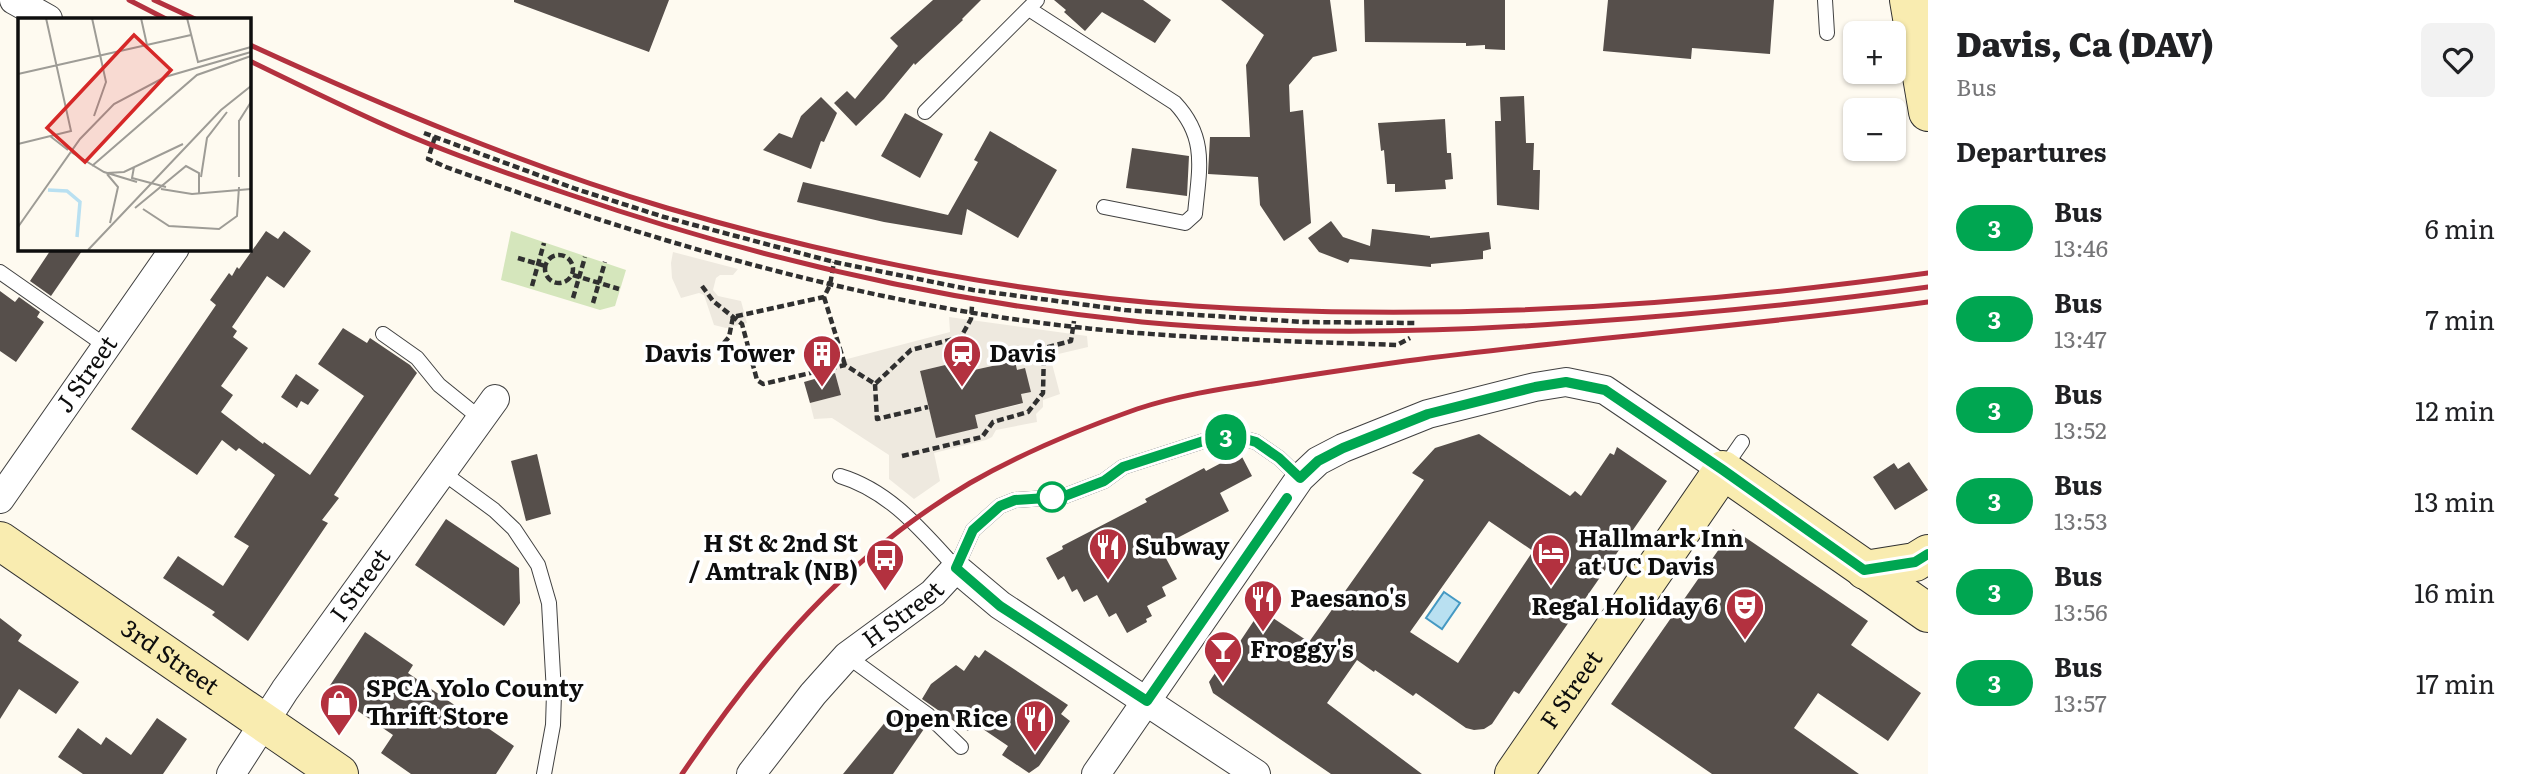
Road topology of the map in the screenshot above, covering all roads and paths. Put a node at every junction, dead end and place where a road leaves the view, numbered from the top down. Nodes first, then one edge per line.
1 (14, 0) edge
2 (1825, 0) edge
3 (1909, 0) edge
4 (1033, 4) edge
5 (46, 18) edge
6 (1827, 33) dead end
7 (925, 112) dead end
8 (1928, 112) edge
9 (425, 133) dead end
10 (435, 137) junction
11 (1104, 207) dead end
12 (544, 243) dead end
13 (174, 250) edge
14 (586, 257) dead end
15 (518, 258) dead end
16 (605, 262) dead end
17 (834, 262) junction
18 (538, 264) junction
19 (545, 266) junction
20 (0, 272) edge
21 (573, 275) junction
22 (580, 277) junction
23 (600, 283) junction
24 (830, 285) junction
25 (532, 286) dead end
26 (702, 286) dead end
27 (619, 289) dead end
28 (824, 297) junction
29 (573, 298) dead end
30 (593, 303) dead end
31 (972, 309) junction
32 (733, 317) junction
33 (1415, 323) dead end
34 (1074, 324) junction
35 (383, 334) dead end
36 (1410, 338) dead end
37 (106, 346) junction
38 (717, 351) dead end
39 (845, 365) junction
40 (875, 384) junction
41 (928, 407) dead end
42 (488, 409) joint
43 (902, 456) dead end
44 (1733, 456) junction
45 (442, 472) junction
46 (840, 476) dead end
47 (1300, 478) junction
48 (0, 499) edge
49 (0, 541) edge
50 (1928, 554) edge
51 (956, 568) junction
52 (1864, 570) junction
53 (1928, 613) edge
54 (847, 656) junction
55 (1147, 701) junction
56 (265, 723) junction
57 (961, 747) dead end
58 (231, 774) edge
59 (339, 774) edge
60 (544, 774) edge
61 (751, 774) edge
62 (1096, 774) edge
63 (1256, 774) edge
64 (1514, 774) edge

1 - 5 street
2 - 6 lane
3 - 8 street
4 - 7 lane
4 - 11 lane
9 - 10 path
10 - 17 path
10 - 24 path
12 - 18 path
13 - 37 street, J Street
14 - 22 path
15 - 18 path
16 - 23 path
17 - 24 path
17 - 33 path
18 - 19 path
18 - 25 path
19 - 21 path
19 - 21 path
20 - 37 lane
21 - 22 path
22 - 23 path
22 - 29 path
23 - 27 path
23 - 30 path
24 - 28 path
24 - 31 path
26 - 32 path
28 - 32 path
28 - 39 path
31 - 34 path
31 - 40 path
32 - 38 path
32 - 39 path
34 - 36 path
34 - 43 path
35 - 42 lane
37 - 48 street, J Street
39 - 40 path
40 - 41 path
42 - 45 street, I Street
44 - 47 street
44 - 52 street
44 - 64 street, F Street
45 - 56 street, I Street
45 - 60 lane
46 - 51 lane
47 - 51 lane, H Street
47 - 55 street
49 - 56 street, 3rd Street
50 - 52 street
51 - 54 street, H Street
51 - 55 street
52 - 53 street
54 - 57 lane
54 - 61 street, H Street
55 - 62 street
55 - 63 street
56 - 58 street, I Street
56 - 59 street, 3rd Street

